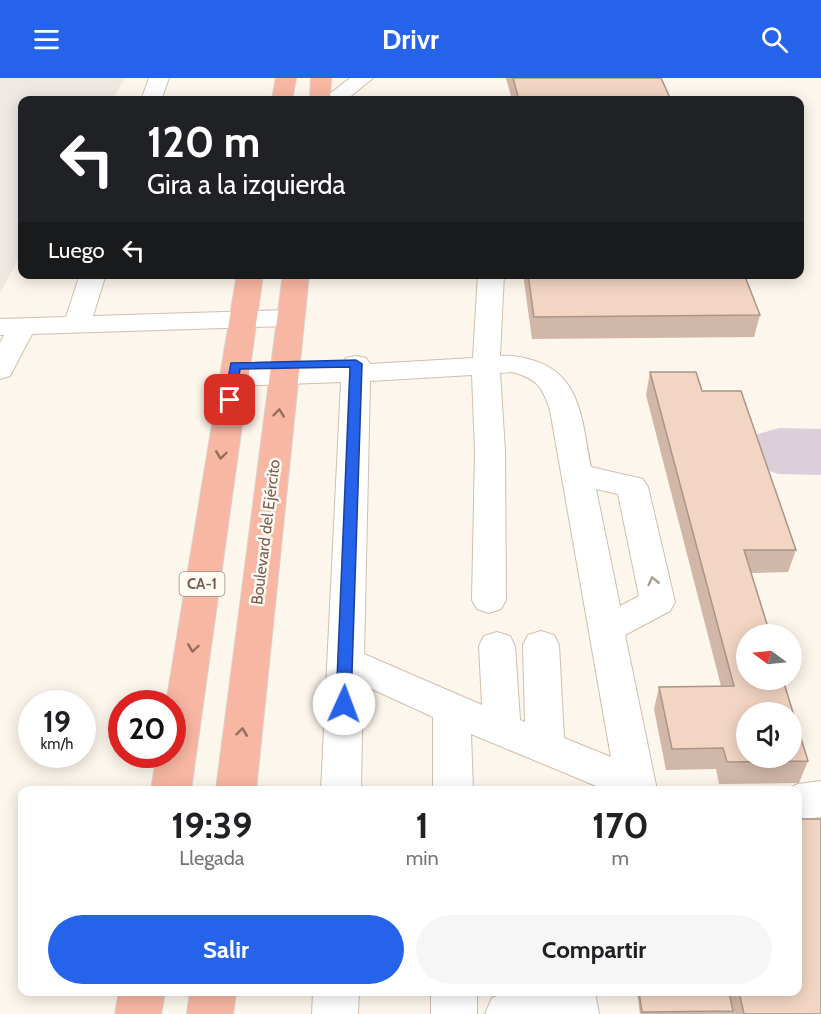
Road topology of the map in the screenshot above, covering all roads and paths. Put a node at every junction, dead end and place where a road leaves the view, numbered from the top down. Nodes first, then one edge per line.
1 (159, 78) edge
2 (286, 78) edge
3 (321, 78) edge
4 (363, 78) edge
5 (152, 96) edge
6 (283, 96) edge
7 (320, 96) edge
8 (339, 96) edge
9 (91, 279) edge
10 (249, 279) edge
11 (295, 279) edge
12 (491, 279) edge
13 (290, 318) junction
14 (242, 319) junction
15 (77, 325) junction
16 (11, 327) edge
17 (486, 366) junction
18 (356, 368) junction
19 (0, 370) edge
20 (284, 370) junction
21 (234, 371) junction
22 (577, 474) junction
23 (489, 600) dead end
24 (606, 629) junction
25 (541, 645) dead end
26 (497, 646) dead end
27 (345, 661) junction
28 (452, 709) junction
29 (502, 729) junction
30 (545, 747) junction
31 (172, 786) edge
32 (236, 786) edge
33 (341, 786) edge
34 (453, 786) edge
35 (633, 786) edge
36 (637, 786) edge
37 (821, 799) edge
38 (802, 801) edge
39 (141, 996) edge
40 (212, 996) edge
41 (336, 996) edge
42 (454, 996) edge
43 (138, 1014) edge
44 (210, 1014) edge
45 (335, 1014) edge
46 (454, 1014) edge
47 (508, 1014) edge
48 (576, 1014) edge

1 - 5 street
2 - 6 highway
3 - 7 highway
4 - 8 street
9 - 15 street
10 - 14 highway, CA-1
11 - 13 highway, Boulevard del Ejército
12 - 17 street
13 - 14 street
13 - 20 highway, Boulevard del Ejército
14 - 15 street
14 - 21 highway, CA-1
15 - 16 street
16 - 19 street
17 - 18 street
17 - 22 street
17 - 23 street
18 - 20 street
18 - 27 street
20 - 21 street
32 -> 20 highway, Boulevard del Ejército
21 -> 31 highway, CA-1
22 - 24 street
24 -> 22 street
24 - 36 street
25 - 30 street
26 - 29 street
27 - 28 street
27 - 33 street
28 - 29 street
28 - 34 street
29 - 30 street
30 - 35 street
37 - 38 street
39 - 43 highway
40 - 44 highway
41 - 45 street
42 - 46 street
47 - 48 street

